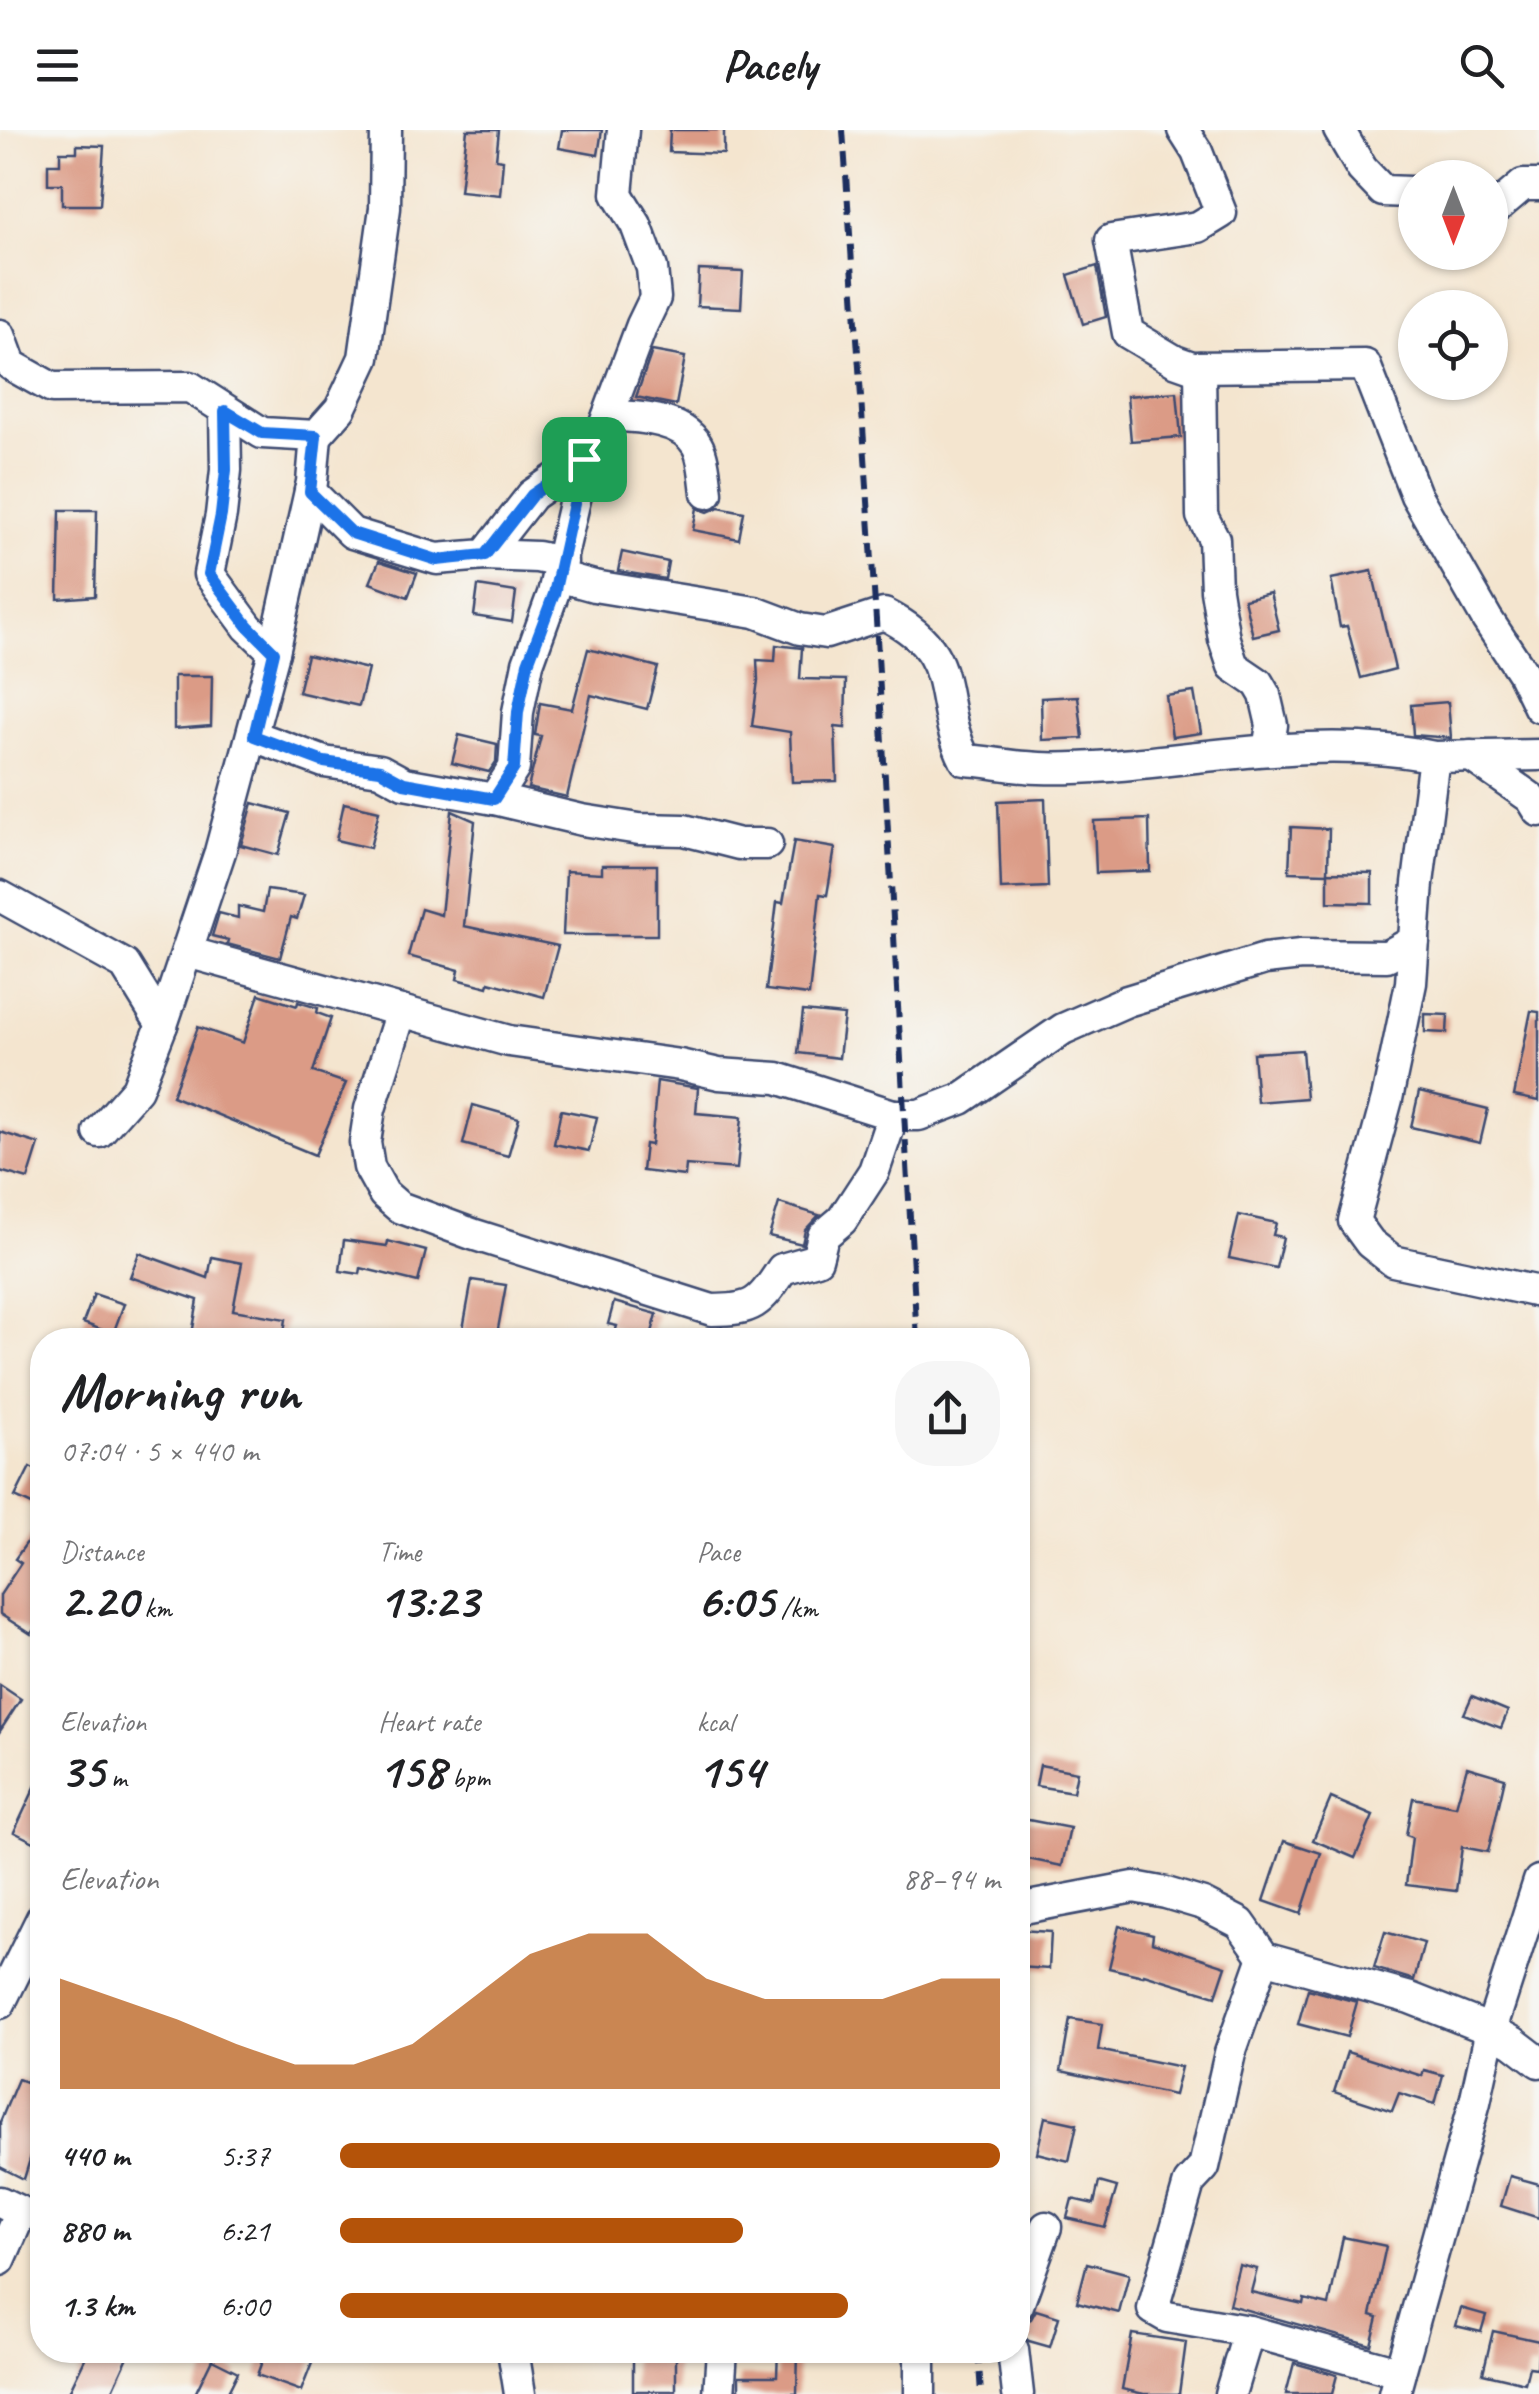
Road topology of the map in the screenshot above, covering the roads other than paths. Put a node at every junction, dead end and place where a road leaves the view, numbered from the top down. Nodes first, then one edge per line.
1 (386, 130) edge
2 (623, 130) edge
3 (1183, 130) edge
4 (1339, 130) edge
5 (1539, 185) edge
6 (1398, 192) edge
7 (1508, 198) edge
8 (0, 335) edge
9 (1200, 366) junction
10 (225, 411) junction
11 (608, 416) junction
12 (316, 436) junction
13 (584, 459) junction
14 (310, 492) junction
15 (707, 492) dead end
16 (485, 555) junction
17 (560, 569) junction
18 (274, 652) junction
19 (1539, 707) edge
20 (254, 736) junction
21 (1268, 750) junction
22 (1539, 755) edge
23 (1434, 756) junction
24 (1471, 756) junction
25 (494, 799) junction
26 (1539, 811) edge
27 (767, 844) dead end
28 (0, 896) edge
29 (1414, 942) junction
30 (187, 952) junction
31 (401, 1011) junction
32 (162, 1025) junction
33 (893, 1116) junction
34 (99, 1132) dead end
35 (1539, 1292) edge
36 (1539, 1882) edge
37 (1030, 1906) edge
38 (30, 1942) edge
39 (1264, 1957) junction
40 (0, 2003) edge
41 (1491, 2030) junction
42 (1539, 2062) edge
43 (0, 2202) edge
44 (1046, 2227) dead end
45 (0, 2260) edge
46 (1030, 2272) edge
47 (1248, 2331) junction
48 (516, 2363) edge
49 (721, 2363) edge
50 (920, 2363) edge
51 (1014, 2363) edge
52 (1396, 2383) edge
53 (520, 2394) edge
54 (719, 2394) edge
55 (920, 2394) edge
56 (1018, 2394) edge
57 (1230, 2394) edge

1 - 12 street
2 - 11 street
3 - 9 street
4 - 6 street
5 - 7 street
8 - 10 street
9 - 19 street
9 - 21 street
10 - 12 street
10 - 18 street
11 - 13 street
11 - 15 street
12 - 14 street
13 - 16 street
13 - 17 street
14 - 16 street
14 - 18 street
16 - 17 street
17 - 21 street
17 - 25 street
18 - 20 street
20 - 25 street
20 - 30 street
21 - 23 street
22 - 24 street
23 - 24 street
23 - 29 street
24 - 26 street
25 - 27 street
28 - 32 street
29 - 33 street
29 - 35 street
30 - 31 street
30 - 32 street
31 - 33 street
31 - 33 street
32 - 34 street
36 - 41 street
37 - 39 street
38 - 40 street
39 - 41 street
39 - 47 street
41 - 42 street
41 - 52 street
43 - 45 street
44 - 46 street
47 - 52 street
47 - 57 street
48 - 53 street
49 - 54 street
50 - 55 street
51 - 56 street

